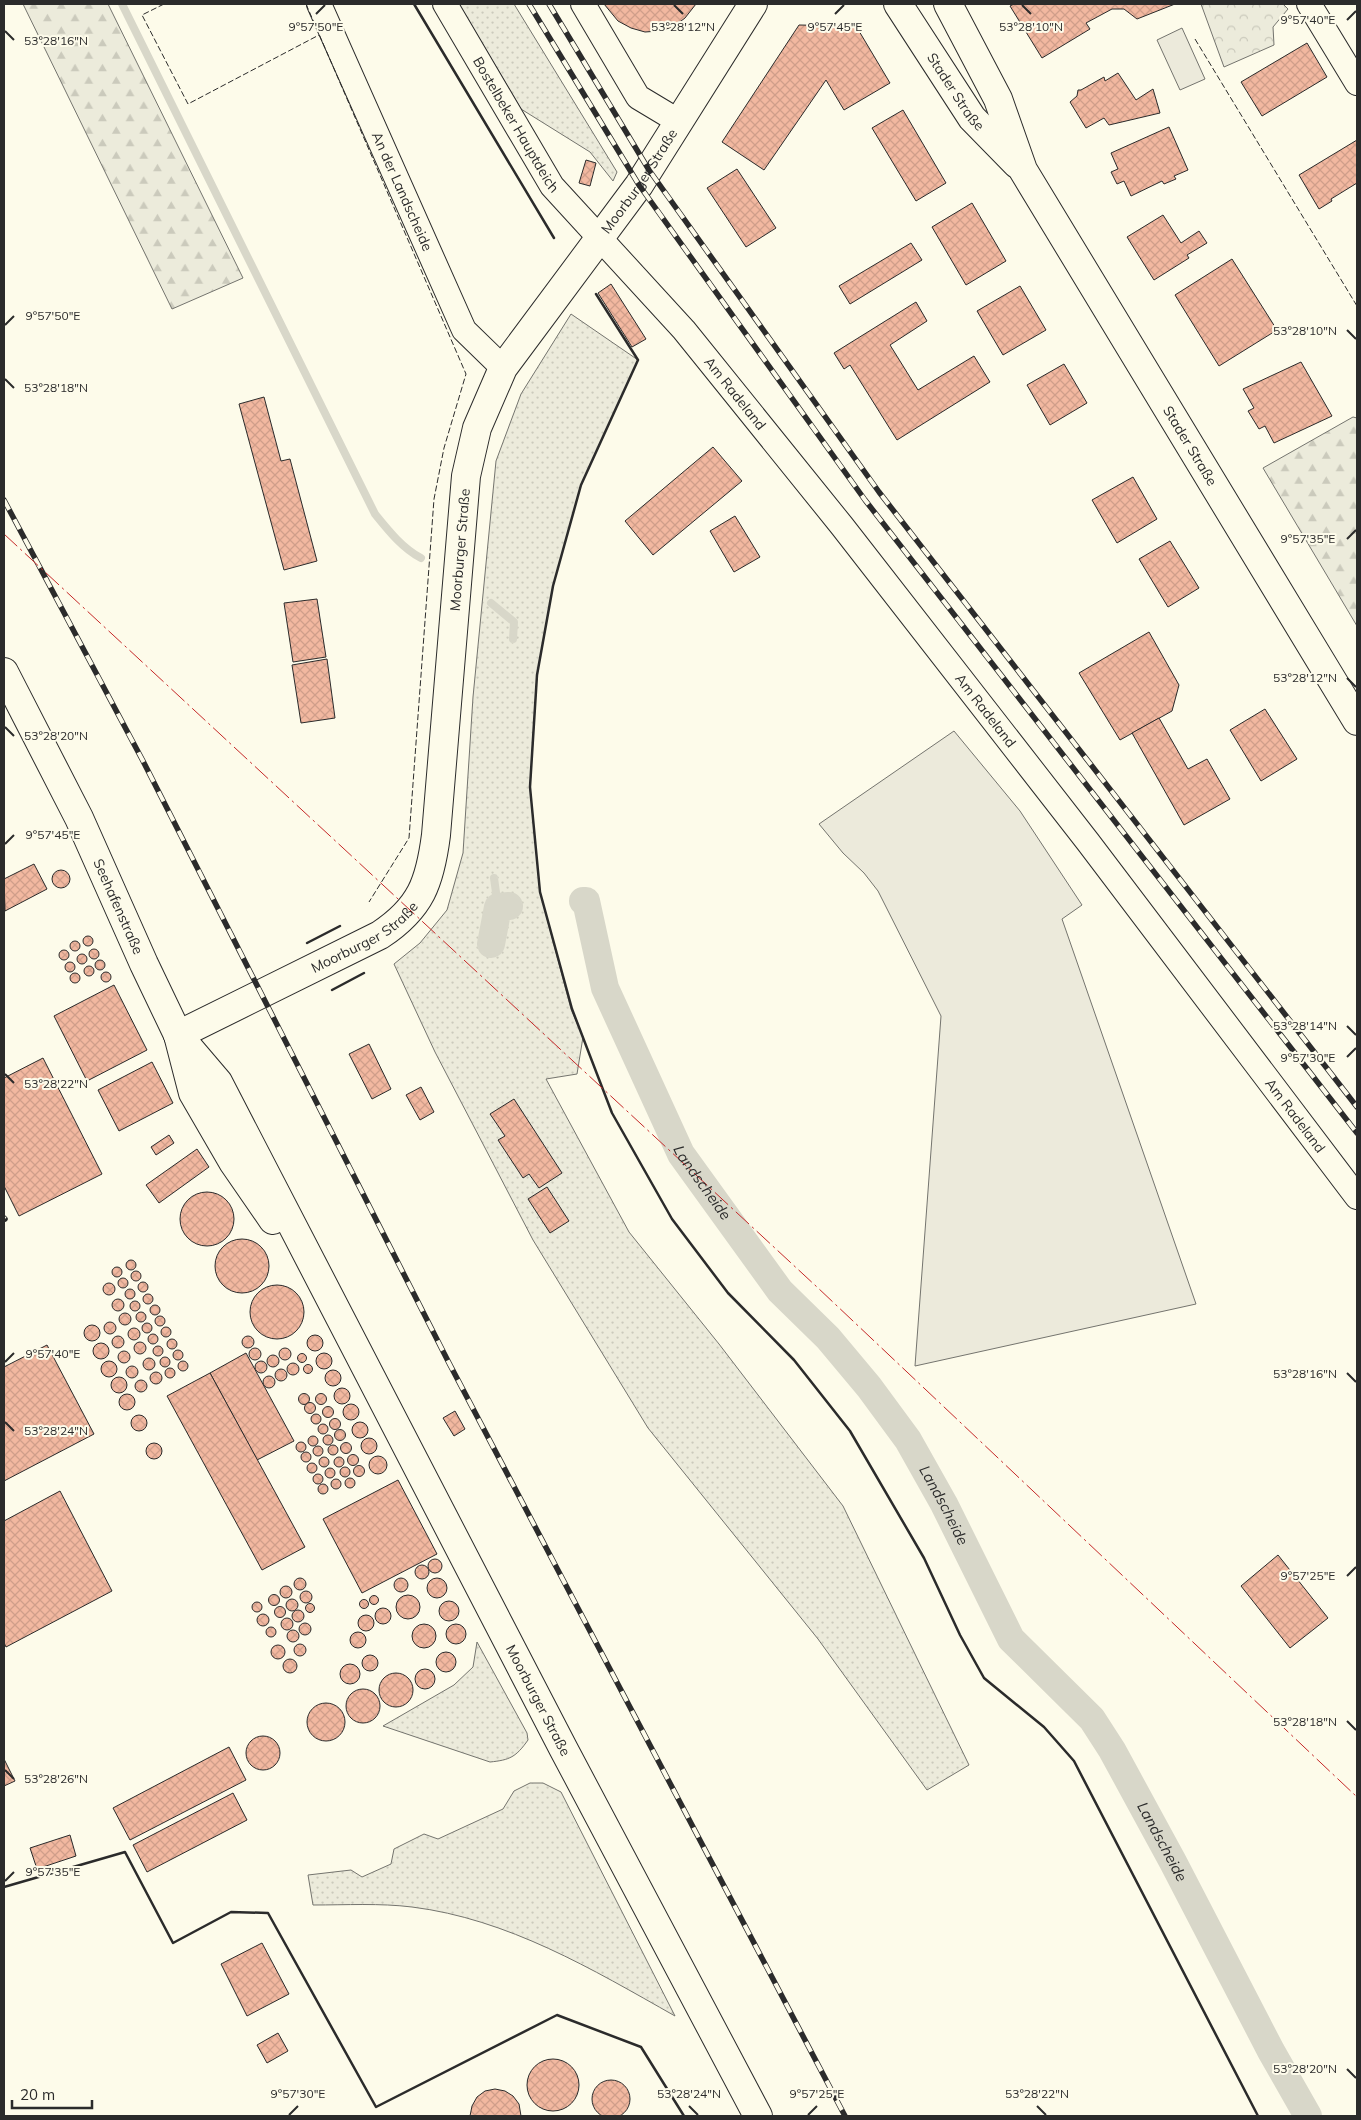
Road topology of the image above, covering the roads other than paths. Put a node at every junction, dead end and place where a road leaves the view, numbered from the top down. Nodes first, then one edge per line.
1 (319, 4) edge
2 (445, 4) edge
3 (583, 4) edge
4 (753, 4) edge
5 (898, 4) edge
6 (948, 4) edge
7 (1309, 4) edge
8 (1357, 83) edge
9 (678, 121) junction
10 (1023, 170) junction
11 (599, 238) junction
12 (503, 368) junction
13 (4, 672) edge
14 (1357, 721) edge
15 (178, 1035) junction
16 (1357, 1197) edge
17 (758, 2116) edge

1 - 12 street, An der Landscheide
2 - 11 street, Bostelbeker Hauptdeich
3 - 9 street
4 - 9 main road, Moorburger Straße
5 - 10 main road, Stader Straße
6 - 10 main road, Stader Straße
7 - 8 street
9 - 11 main road, Moorburger Straße
10 - 14 main road, Stader Straße
11 - 12 main road, Moorburger Straße
11 - 16 street, Am Radeland
12 - 15 main road, Moorburger Straße
13 - 15 main road, Seehafenstraße
15 - 17 main road, Moorburger Straße

